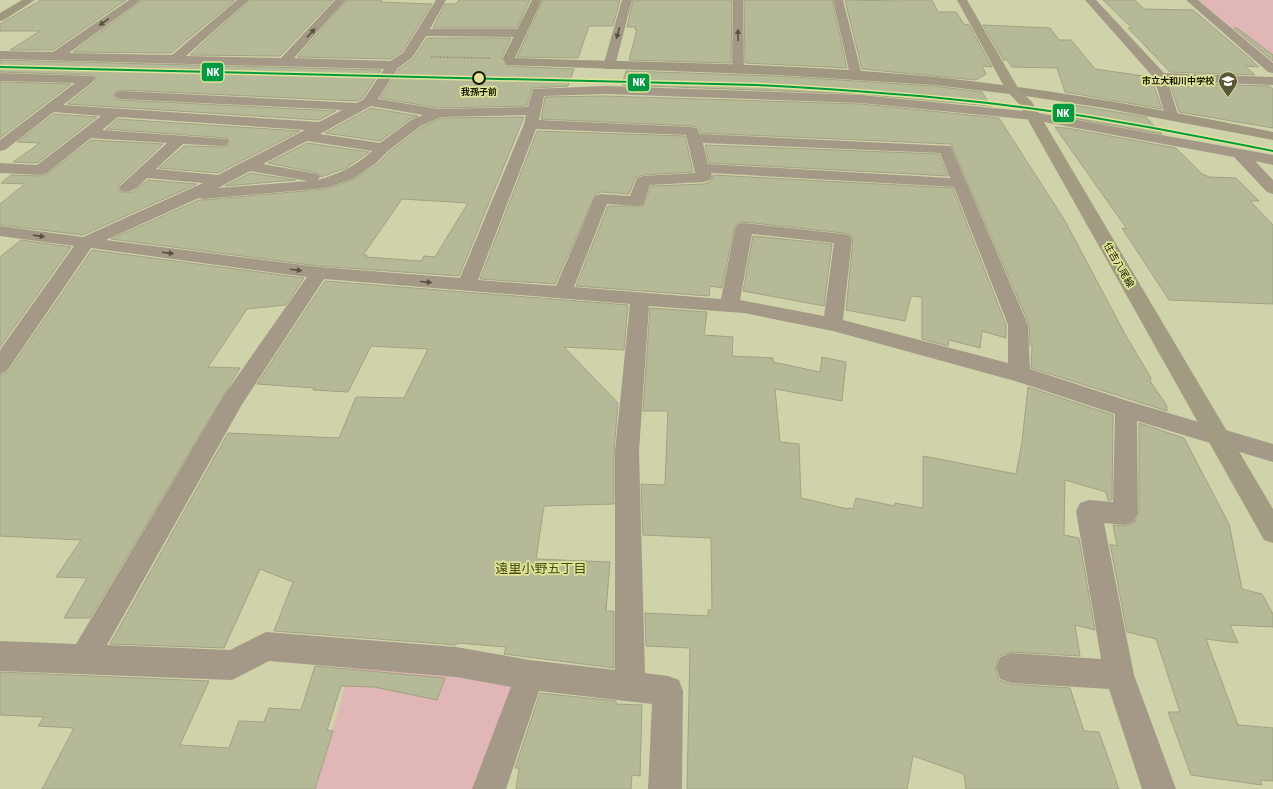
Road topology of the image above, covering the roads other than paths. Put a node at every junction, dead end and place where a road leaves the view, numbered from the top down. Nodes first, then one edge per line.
1 (30, 0) edge
2 (136, 0) edge
3 (244, 0) edge
4 (341, 0) edge
5 (441, 0) edge
6 (537, 0) edge
7 (627, 0) edge
8 (738, 0) edge
9 (838, 0) edge
10 (962, 0) edge
11 (1090, 0) edge
12 (1191, 0) edge
13 (0, 18) edge
14 (421, 32) junction
15 (521, 33) junction
16 (0, 55) edge
17 (56, 56) junction
18 (175, 59) junction
19 (284, 62) junction
20 (393, 65) junction
21 (609, 66) junction
22 (1273, 69) edge
23 (738, 70) junction
24 (856, 75) junction
25 (0, 77) edge
26 (1160, 77) junction
27 (1273, 81) edge
28 (1013, 90) junction
29 (121, 95) dead end
30 (364, 105) junction
31 (50, 108) junction
32 (116, 112) junction
33 (439, 113) junction
34 (1171, 115) junction
35 (1033, 116) junction
36 (532, 118) junction
37 (323, 127) junction
38 (88, 134) junction
39 (306, 136) junction
40 (1273, 136) edge
41 (695, 138) junction
42 (180, 140) junction
43 (222, 142) dead end
44 (0, 146) edge
45 (383, 148) junction
46 (1239, 153) junction
47 (1273, 160) edge
48 (248, 166) junction
49 (0, 168) edge
50 (702, 168) junction
51 (143, 173) junction
52 (221, 180) junction
53 (333, 181) junction
54 (960, 183) junction
55 (127, 188) dead end
56 (1273, 189) edge
57 (194, 194) junction
58 (0, 231) edge
59 (86, 242) junction
60 (319, 273) junction
61 (467, 285) junction
62 (562, 293) junction
63 (640, 299) junction
64 (729, 306) junction
65 (833, 324) junction
66 (0, 366) edge
67 (1019, 374) junction
68 (1126, 409) junction
69 (1218, 437) junction
70 (1273, 453) edge
71 (1273, 532) edge
72 (0, 656) edge
73 (84, 658) junction
74 (1011, 668) dead end
75 (530, 675) junction
76 (1119, 675) junction
77 (630, 687) junction
78 (488, 789) edge
79 (665, 789) edge
80 (1159, 789) edge

1 - 13 street
2 -> 17 street
3 - 18 street
19 -> 4 street
5 - 14 street
6 - 15 street
7 -> 21 street
23 -> 8 street
9 - 24 street
10 - 28 main road, 住吉八尾線
11 - 26 street
12 - 22 street
14 - 15 street
14 - 20 street
15 - 21 street
16 - 17 street
17 - 18 street
18 - 19 street
19 - 20 street
20 - 30 street
21 - 23 street
23 - 24 street
24 - 28 street
25 - 31 street
26 - 27 street
26 - 34 street
28 - 34 street
28 - 35 main road, 住吉八尾線
29 - 30 street
30 - 33 street
30 - 37 street
31 - 32 street
31 - 44 street
32 - 37 street
32 - 38 street
33 - 36 street
33 - 45 street
34 - 40 street
35 - 36 street
35 - 46 street
35 - 69 main road, 住吉八尾線
36 - 41 street
36 - 61 street
37 - 39 street
38 - 42 street
38 - 49 street
39 - 45 street
39 - 48 street
41 - 50 street
41 - 54 street
42 - 43 street
42 - 51 street
45 - 53 street
46 - 47 street
46 - 56 street
48 - 52 street
48 - 53 street
50 - 54 street
50 - 62 street
51 - 52 street
51 - 55 street
52 - 57 street
53 - 57 street
54 - 67 street
57 - 59 street
58 -> 59 street
59 -> 60 street
59 - 66 street
60 -> 61 street
60 - 73 street
61 - 62 street
62 - 63 street
63 - 64 street
63 - 77 street
64 - 65 street
64 - 65 street
65 - 67 street
67 - 68 street
68 - 69 street
68 - 76 street
69 - 70 street
69 - 71 main road, 住吉八尾線
72 - 73 street
73 - 75 street
74 - 76 street
75 - 77 street
75 - 78 street
76 - 80 street
77 - 79 street

